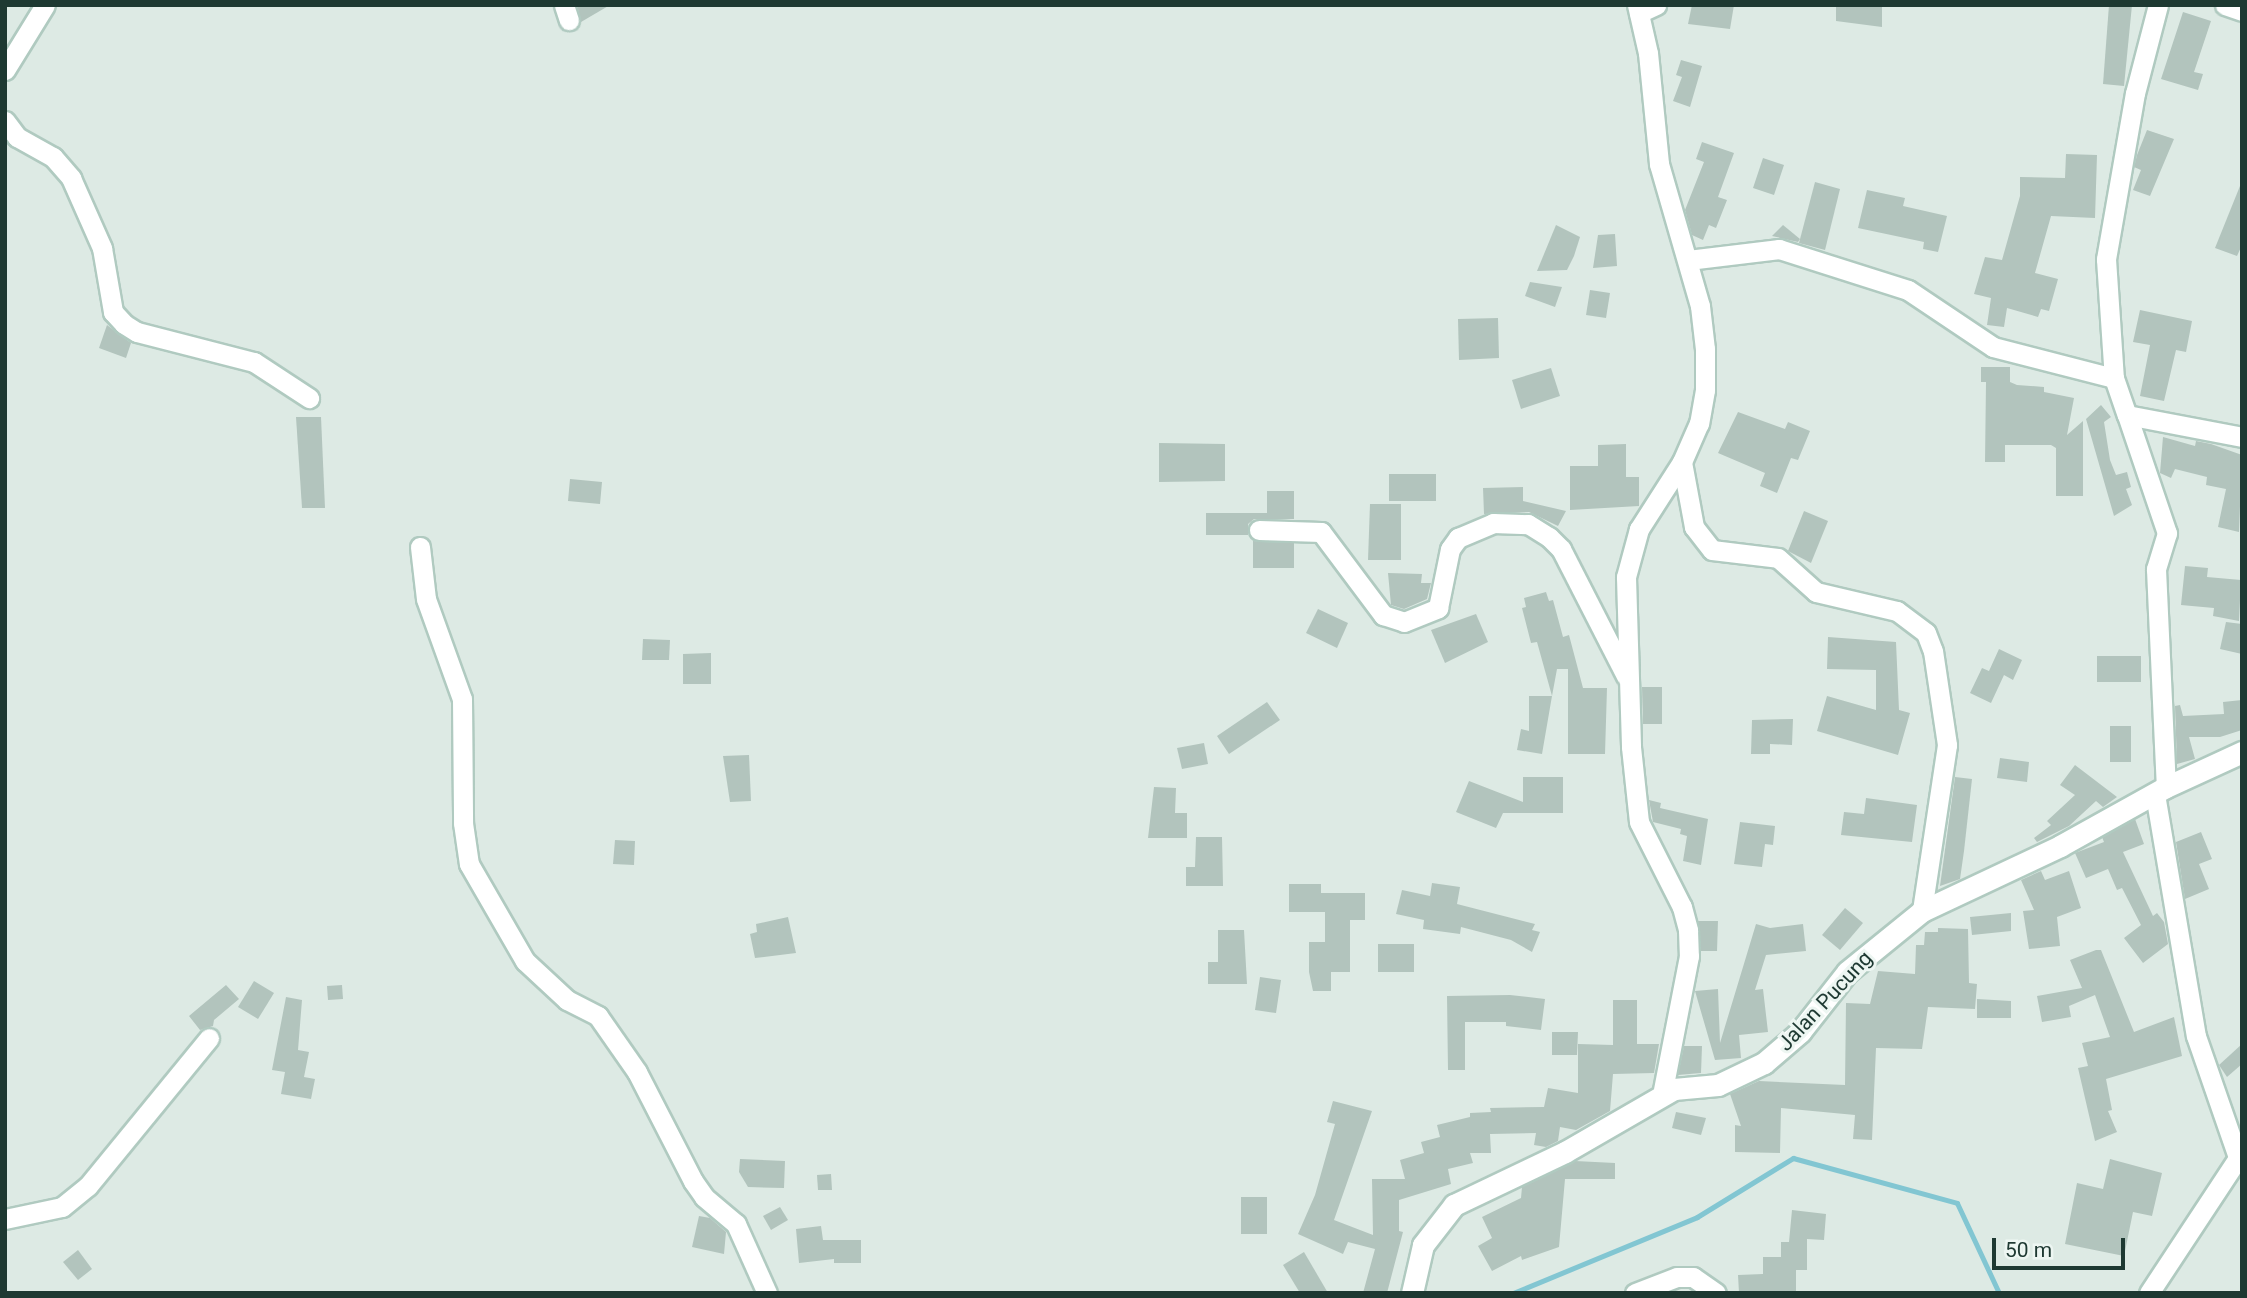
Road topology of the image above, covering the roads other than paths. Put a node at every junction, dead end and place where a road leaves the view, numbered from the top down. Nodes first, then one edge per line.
1 (45, 5) edge
2 (2158, 5) edge
3 (2225, 5) edge
4 (1644, 8) edge
5 (2242, 11) edge
6 (5, 70) edge
7 (5, 121) edge
8 (1688, 260) junction
9 (2114, 378) junction
10 (309, 398) dead end
11 (2127, 415) junction
12 (2242, 437) edge
13 (1682, 462) junction
14 (1259, 530) dead end
15 (420, 547) dead end
16 (1628, 680) junction
17 (2242, 752) edge
18 (2160, 790) junction
19 (1922, 911) junction
20 (209, 1038) dead end
21 (1662, 1095) junction
22 (2240, 1154) edge
23 (5, 1219) edge
24 (767, 1293) edge
25 (1412, 1293) edge
26 (1635, 1293) edge
27 (1716, 1293) edge
28 (2149, 1293) edge

1 - 6 street
2 - 9 street
3 - 5 street
4 - 8 street
7 - 10 street
8 - 9 street
8 - 13 street
9 - 11 street
11 - 12 street
11 - 18 street
13 - 16 street
13 - 19 street
14 - 16 street
15 - 24 street
16 - 21 street
17 - 18 main road, Jalan Pucung
18 - 19 main road, Jalan Pucung
18 - 22 street
19 - 21 main road, Jalan Pucung
20 - 23 street
21 - 25 main road, Jalan Pucung
22 - 28 street
26 - 27 street

